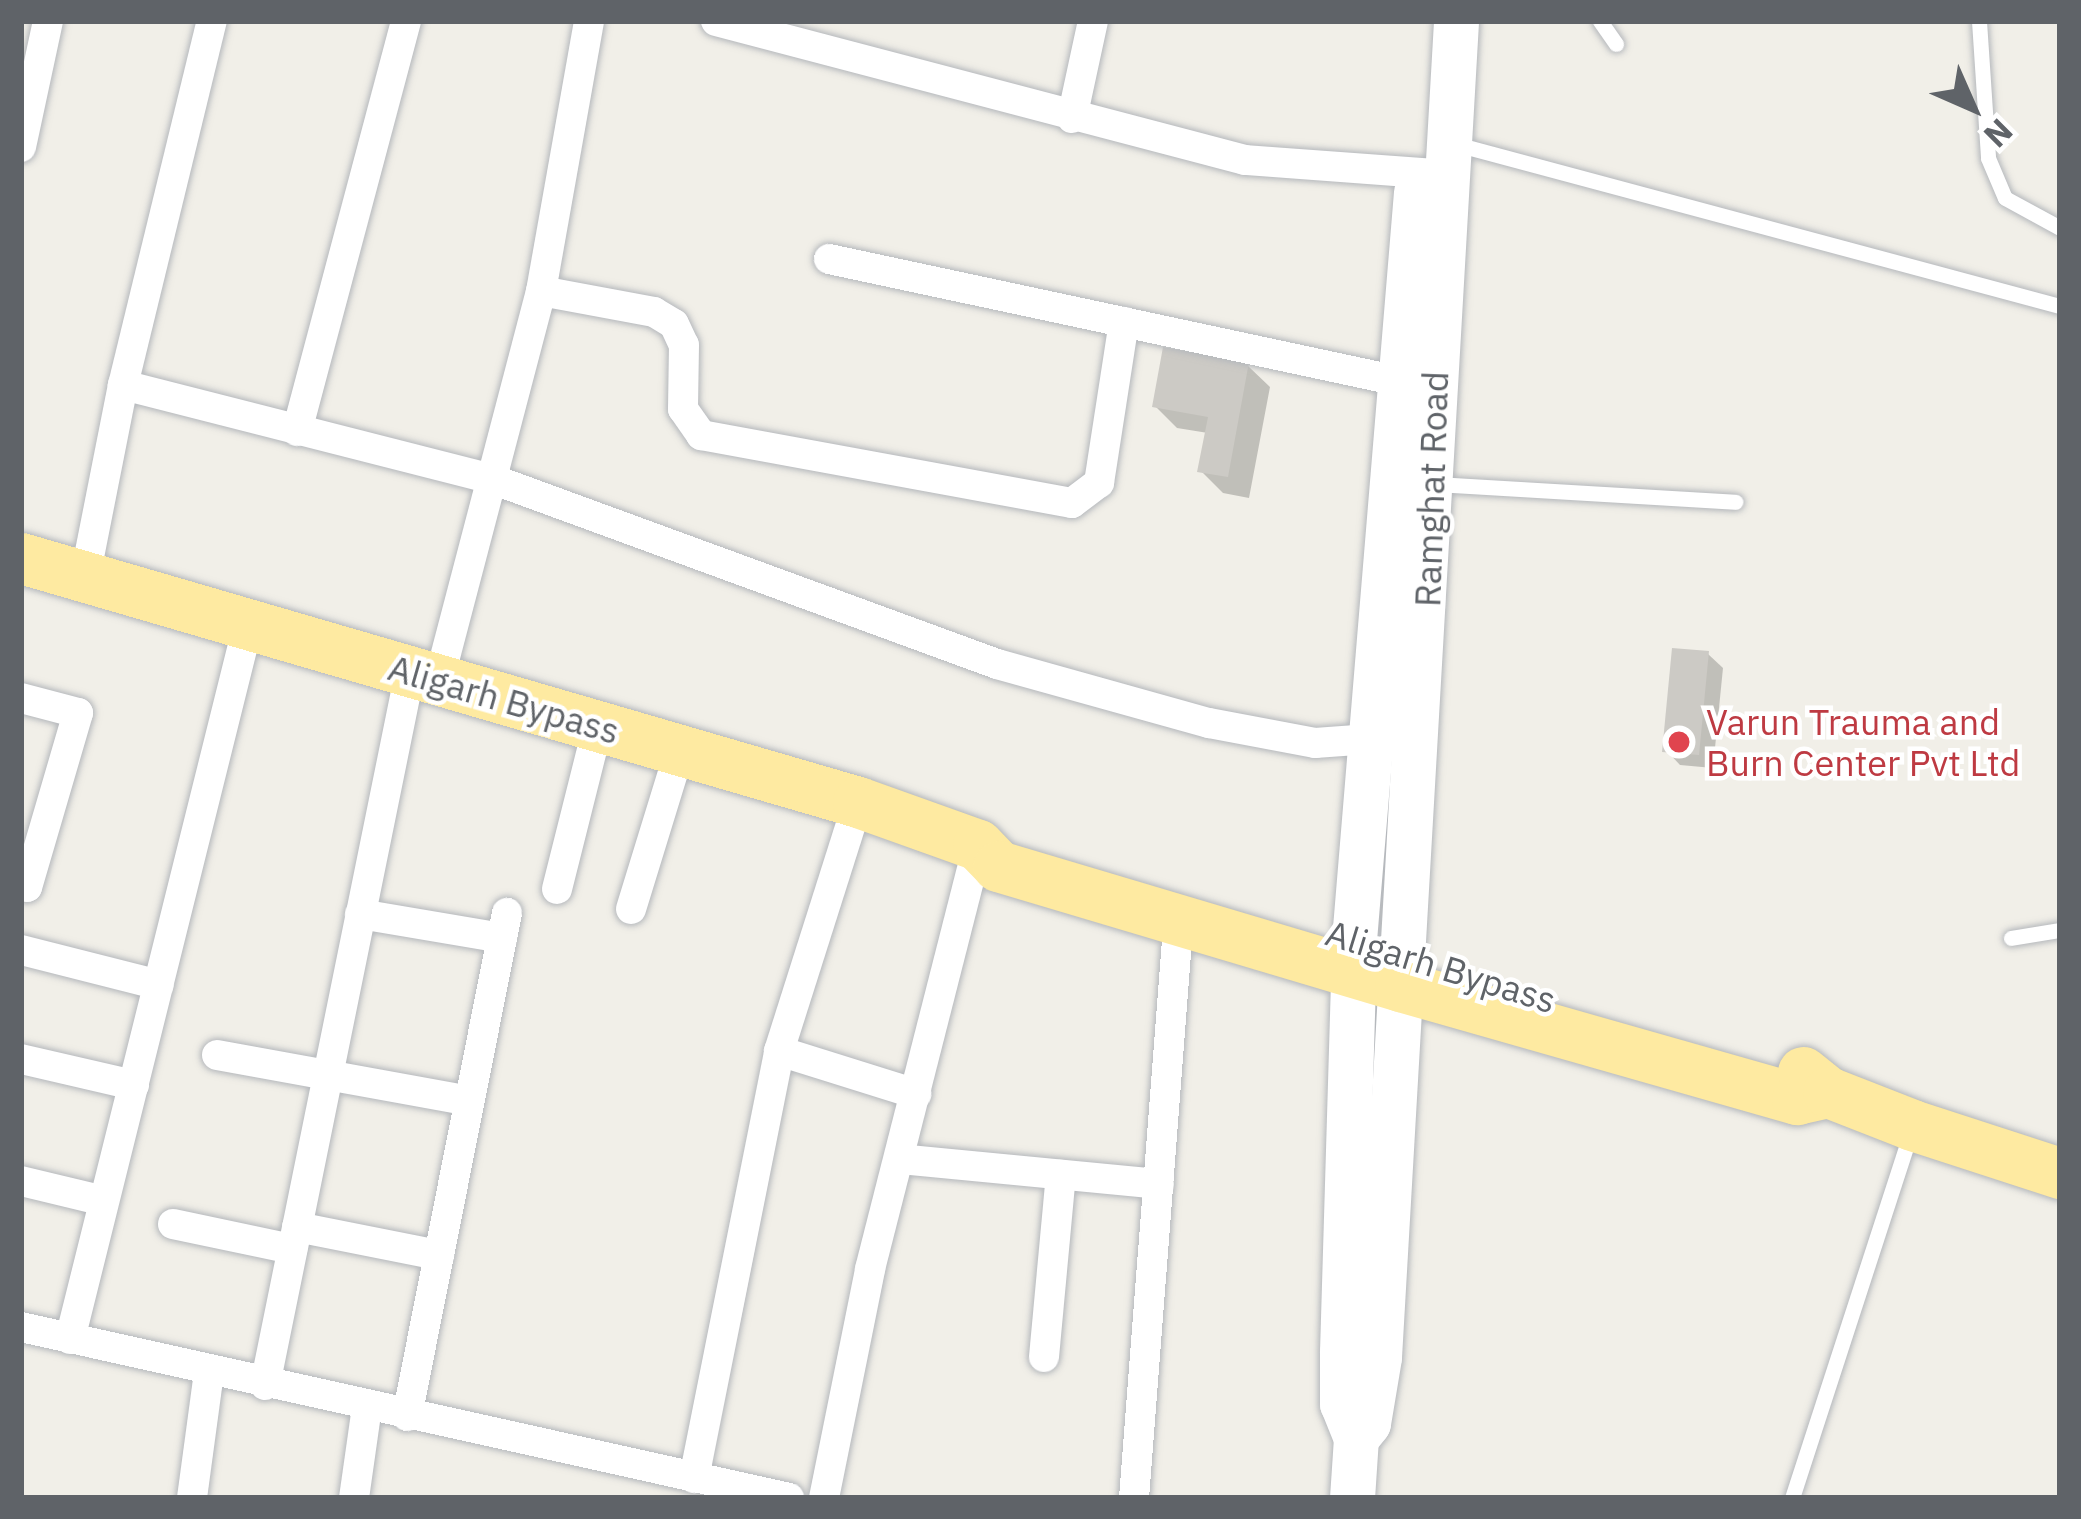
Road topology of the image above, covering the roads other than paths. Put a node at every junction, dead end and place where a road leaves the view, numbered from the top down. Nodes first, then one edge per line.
1 (48, 21) edge
2 (212, 21) edge
3 (406, 21) edge
4 (589, 21) edge
5 (716, 21) edge
6 (1093, 21) edge
7 (1428, 21) edge
8 (1456, 21) edge
9 (1600, 21) edge
10 (1979, 21) edge
11 (1616, 44) dead end
12 (1072, 118) junction
13 (21, 147) edge
14 (1438, 164) junction
15 (2060, 228) edge
16 (829, 259) dead end
17 (541, 291) junction
18 (2060, 306) edge
19 (1124, 322) junction
20 (124, 385) junction
21 (1417, 385) junction
22 (297, 431) junction
23 (492, 479) junction
24 (1432, 484) junction
25 (1735, 502) dead end
26 (21, 558) edge
27 (87, 564) junction
28 (248, 625) junction
29 (438, 656) junction
30 (21, 698) edge
31 (598, 726) junction
32 (1398, 738) junction
33 (680, 751) junction
34 (858, 802) junction
35 (981, 846) junction
36 (21, 885) edge
37 (557, 889) dead end
38 (631, 909) dead end
39 (361, 914) junction
40 (1178, 915) junction
41 (2060, 930) edge
42 (2011, 938) dead end
43 (21, 950) edge
44 (1377, 963) junction
45 (159, 985) junction
46 (779, 1051) junction
47 (217, 1055) dead end
48 (21, 1059) edge
49 (328, 1075) junction
50 (134, 1084) junction
51 (916, 1094) junction
52 (470, 1101) junction
53 (1912, 1125) junction
54 (900, 1159) junction
55 (2060, 1173) edge
56 (1061, 1174) junction
57 (21, 1181) edge
58 (1159, 1184) junction
59 (104, 1201) junction
60 (173, 1224) dead end
61 (294, 1238) junction
62 (439, 1255) junction
63 (21, 1328) edge
64 (70, 1339) junction
65 (1044, 1357) dead end
66 (209, 1372) junction
67 (265, 1385) junction
68 (368, 1407) junction
69 (407, 1416) junction
70 (694, 1478) junction
71 (193, 1498) edge
72 (354, 1498) edge
73 (789, 1498) edge
74 (824, 1498) edge
75 (1134, 1498) edge
76 (1352, 1498) edge
77 (1792, 1498) edge

1 - 13 street
2 - 20 street
3 - 22 street
4 - 17 street
5 - 12 street
6 - 12 street
7 - 14 main road, Ramghat Road
8 - 14 main road, Ramghat Road
9 - 11 lane
10 - 15 lane
12 - 14 street
14 - 18 lane
14 - 21 main road, Ramghat Road
16 - 19 street
17 - 19 street
17 - 23 street
19 - 21 street
20 - 22 street
20 - 27 street
21 - 24 main road, Ramghat Road
21 - 32 main road, Ramghat Road
22 - 23 street
23 - 29 street
23 - 32 street
24 - 25 lane
24 - 32 main road, Ramghat Road
26 - 27 highway, Aligarh Bypass
27 - 28 highway, Aligarh Bypass
28 - 29 highway, Aligarh Bypass
28 - 45 street
29 - 31 highway, Aligarh Bypass
29 - 39 street
30 - 36 street
31 - 33 highway, Aligarh Bypass
31 - 37 street
32 - 44 main road, Ramghat Road
33 - 34 highway, Aligarh Bypass
33 - 38 street
34 - 35 highway, Aligarh Bypass
34 - 46 street
35 - 40 highway, Aligarh Bypass
35 - 44 highway, Aligarh Bypass
35 - 51 street
39 - 49 street
39 - 52 street
40 - 44 highway, Aligarh Bypass
40 - 58 street
41 - 42 lane
43 - 45 street
44 - 53 highway, Aligarh Bypass
44 - 76 main road, Ramghat Road
45 - 50 street
46 - 51 street
46 - 70 street
47 - 49 street
48 - 50 street
49 - 52 street
49 - 61 street
50 - 59 street
51 - 54 street
52 - 62 street
53 - 55 highway, Aligarh Bypass
53 - 77 lane
54 - 56 street
54 - 74 street
56 - 58 street
56 - 65 street
57 - 59 street
58 - 75 street
59 - 64 street
60 - 61 street
61 - 62 street
61 - 67 street
62 - 69 street
63 - 64 street
64 - 66 street
66 - 67 street
66 - 71 street
67 - 68 street
68 - 69 street
68 - 72 street
69 - 70 street
70 - 73 street

